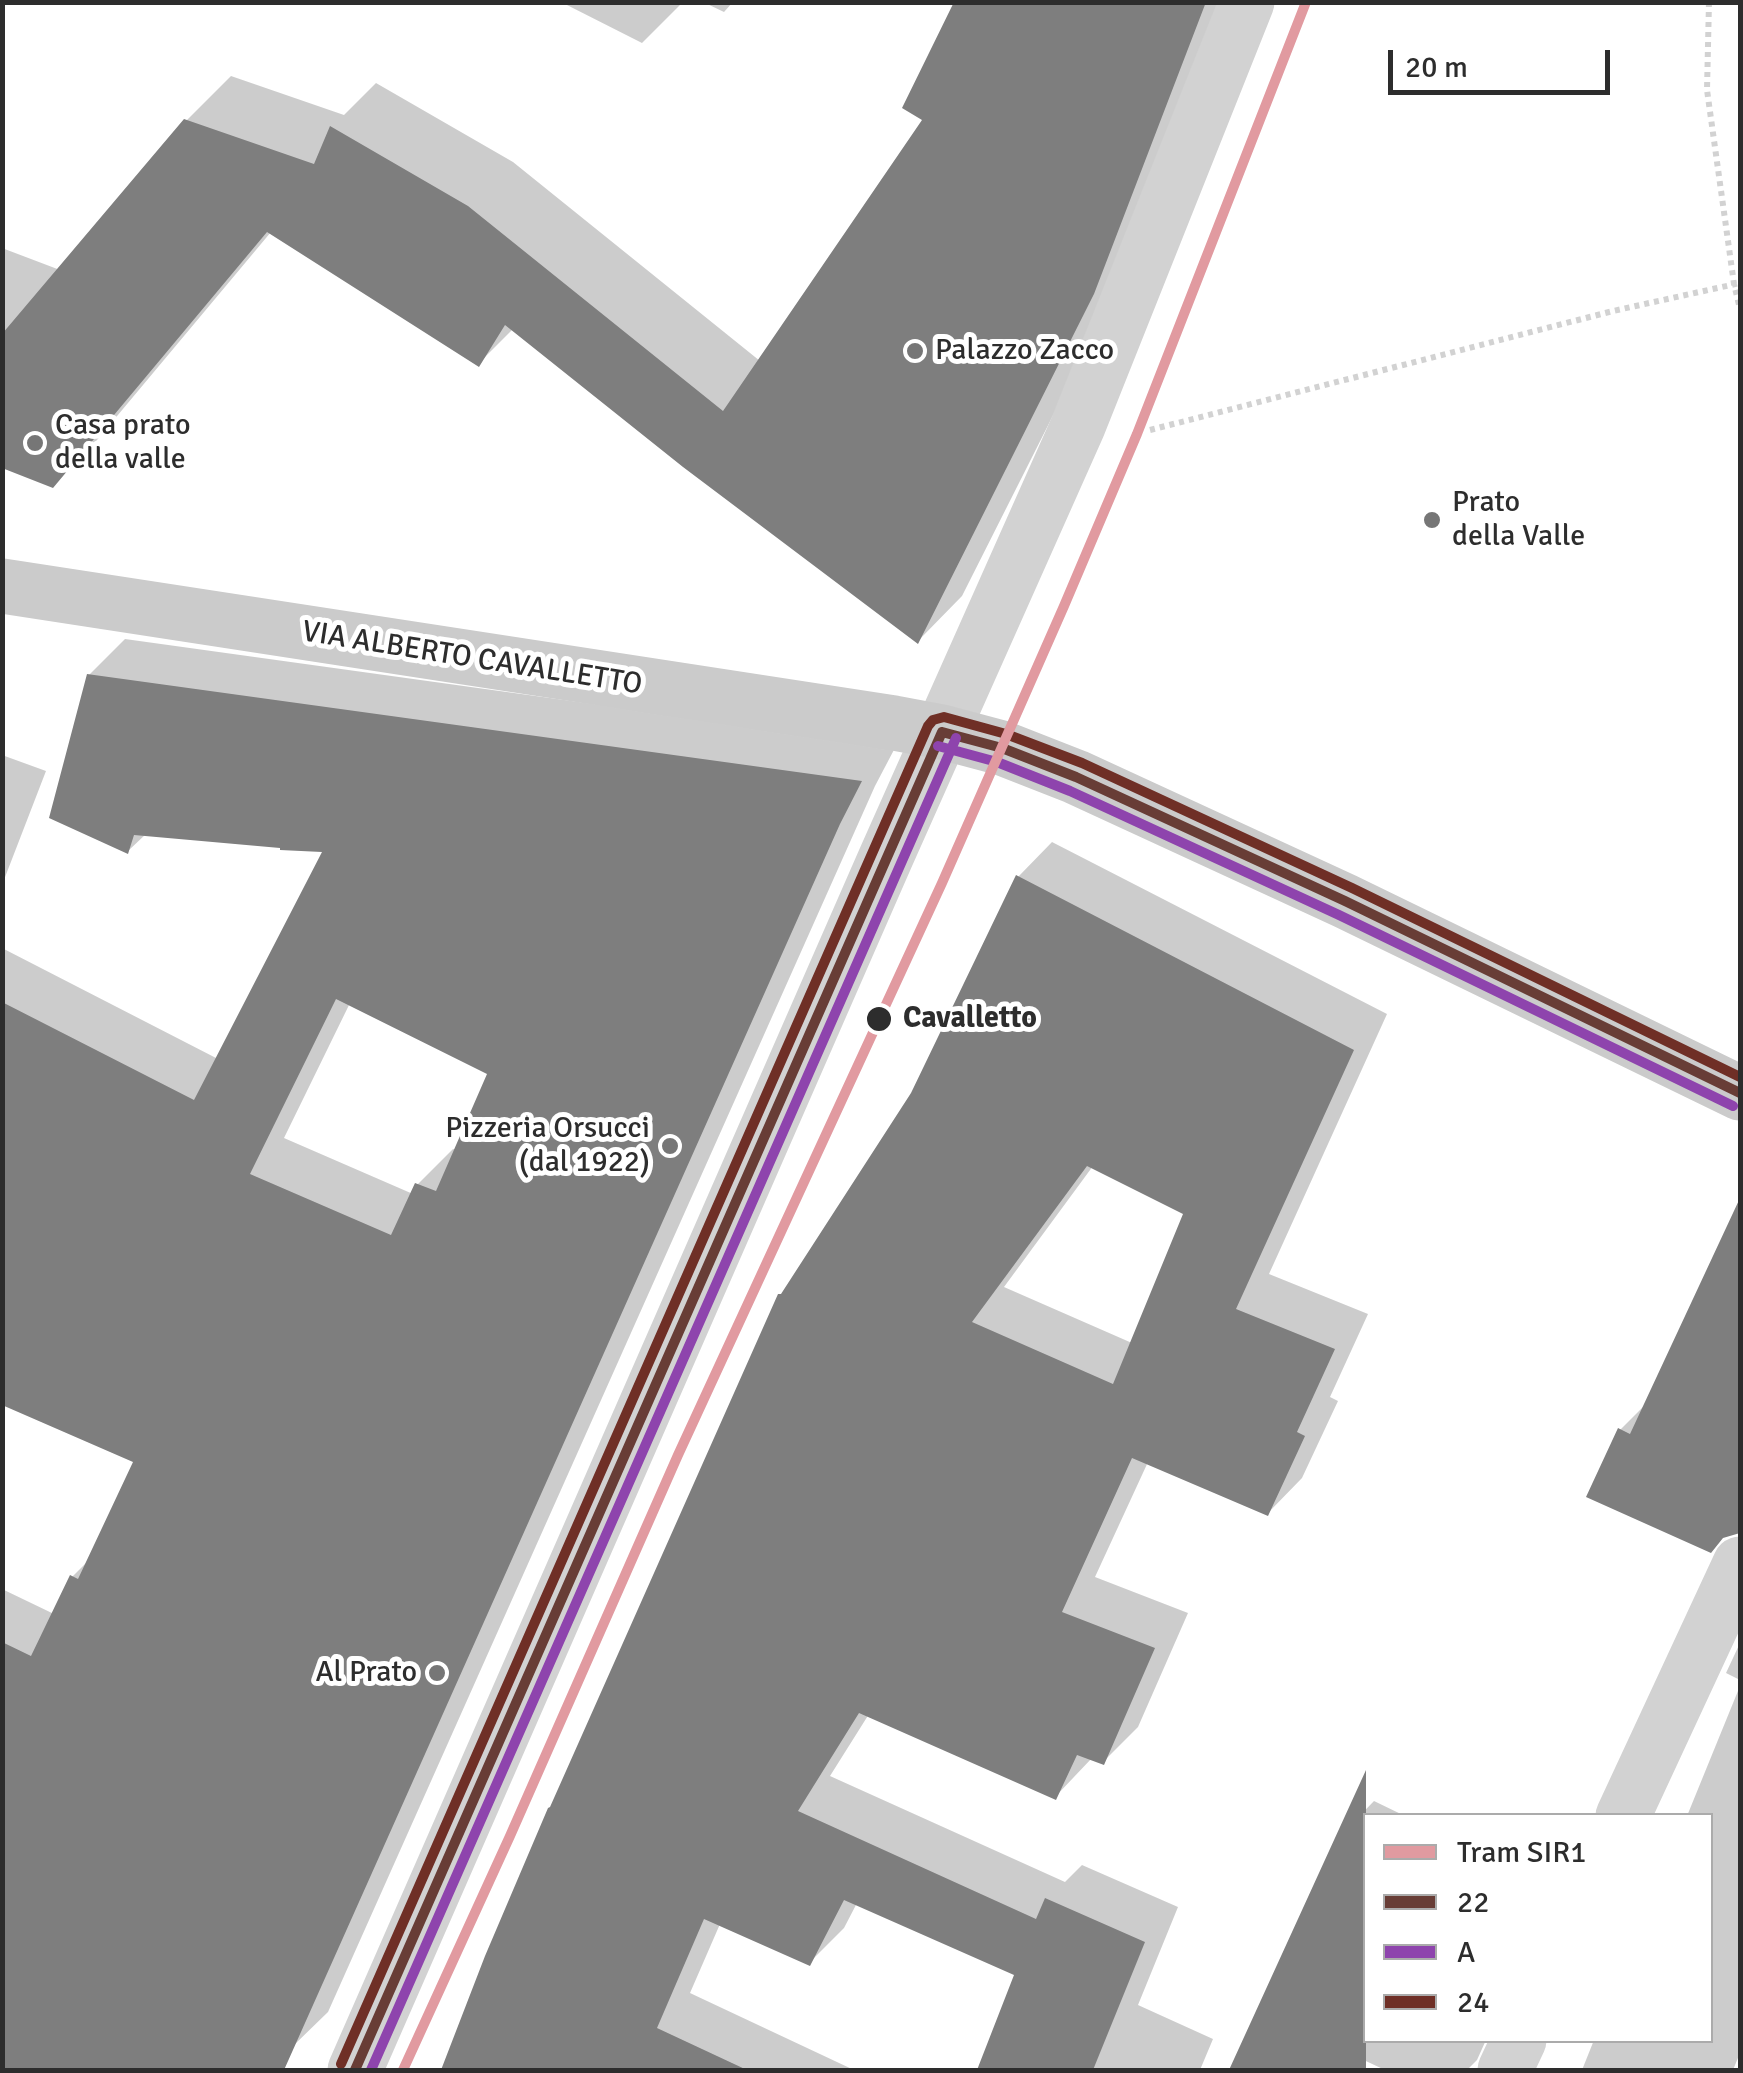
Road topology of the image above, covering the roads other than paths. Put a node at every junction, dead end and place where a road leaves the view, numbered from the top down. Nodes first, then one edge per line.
1 (1247, 2) edge
2 (2, 586) edge
3 (942, 732) junction
4 (1740, 1093) edge
5 (1740, 1564) edge
6 (1625, 1813) edge
7 (1517, 2043) edge
8 (356, 2070) edge
9 (1504, 2070) edge

1 - 3 street
2 - 3 street, VIA ALBERTO CAVALLETTO
3 - 4 street
3 - 8 street
5 - 6 street
7 - 9 street

